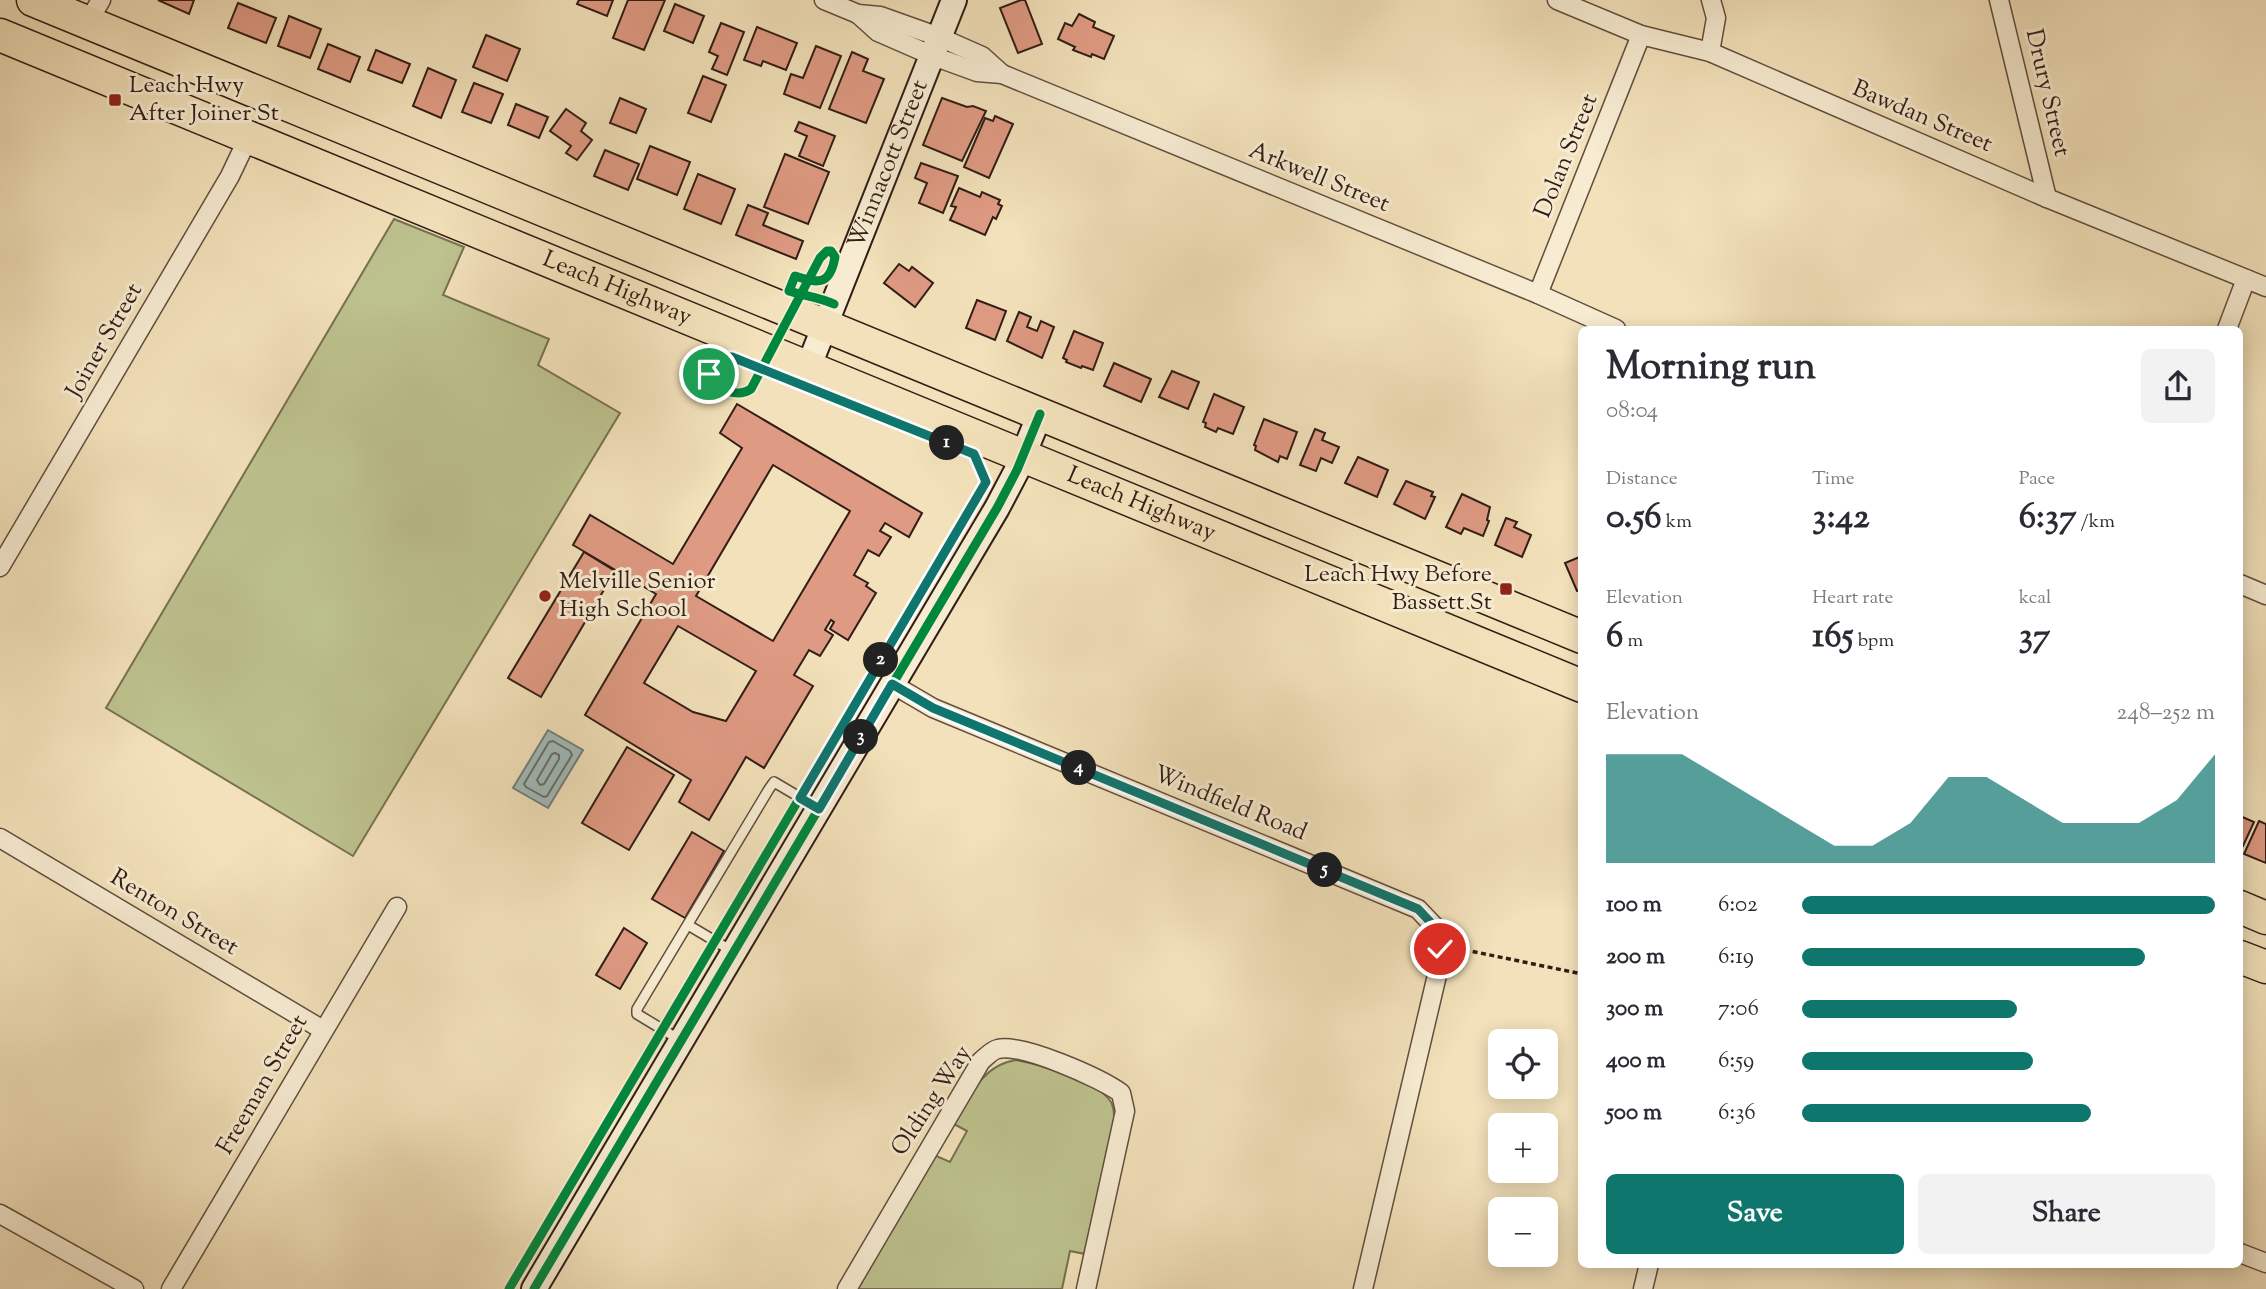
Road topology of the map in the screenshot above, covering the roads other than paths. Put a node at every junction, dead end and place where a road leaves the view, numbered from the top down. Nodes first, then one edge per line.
1 (33, 0) edge
2 (824, 0) edge
3 (954, 0) edge
4 (1557, 0) edge
5 (1711, 0) edge
6 (1999, 0) edge
7 (95, 11) edge
8 (0, 35) edge
9 (1641, 35) junction
10 (936, 47) junction
11 (1710, 52) junction
12 (248, 138) junction
13 (2047, 198) junction
14 (2246, 279) junction
15 (2266, 287) edge
16 (1538, 294) junction
17 (826, 324) junction
18 (1609, 326) edge
19 (2228, 326) edge
20 (808, 368) junction
21 (1040, 414) junction
22 (1022, 457) junction
23 (0, 567) edge
24 (2243, 585) edge
25 (2266, 595) edge
26 (1578, 635) edge
27 (1578, 683) edge
28 (892, 684) junction
29 (819, 809) junction
30 (0, 838) edge
31 (397, 907) dead end
32 (2243, 908) edge
33 (2266, 918) edge
34 (688, 925) junction
35 (734, 952) junction
36 (2243, 958) edge
37 (2266, 967) edge
38 (324, 1030) junction
39 (681, 1041) junction
40 (0, 1214) edge
41 (2243, 1254) edge
42 (2266, 1263) edge
43 (1648, 1268) edge
44 (134, 1289) edge
45 (171, 1289) edge
46 (534, 1289) edge
47 (846, 1289) edge
48 (1086, 1289) edge
49 (1363, 1289) edge
50 (1643, 1289) edge

1 - 7 highway, Leach Highway
2 - 10 street, Arkwell Street
3 - 10 street, Winnacott Street
4 - 9 street, Bawdan Street
5 - 11 street
6 - 13 street, Drury Street
7 - 17 highway, Leach Highway
8 - 12 highway, Leach Highway
9 - 11 street, Bawdan Street
9 - 16 street, Dolan Street
10 - 16 street, Arkwell Street
10 - 17 street, Winnacott Street
11 - 13 street, Bawdan Street
12 - 20 highway, Leach Highway
12 - 23 street, Joiner Street
13 - 14 street, Bawdan Street
14 - 15 street, Bawdan Street
14 - 19 street
16 - 18 street, Arkwell Street
17 - 20 street, Winnacott Street
17 - 21 highway, Leach Highway
20 - 22 highway, Leach Highway
21 - 22 street
21 - 26 highway, Leach Highway
22 - 27 highway, Leach Highway
22 - 28 street
24 - 25 street
28 - 29 street
28 - 49 street, Windfield Road
29 - 34 lane
29 - 35 street
30 - 38 street, Renton Street
31 - 38 street, Freeman Street
32 - 33 highway
34 - 35 lane
34 - 39 lane
35 - 39 street
36 - 37 highway
38 - 45 street, Freeman Street
39 - 46 street
40 - 44 street
41 - 42 street
43 - 50 street
47 - 48 street, Olding Way

